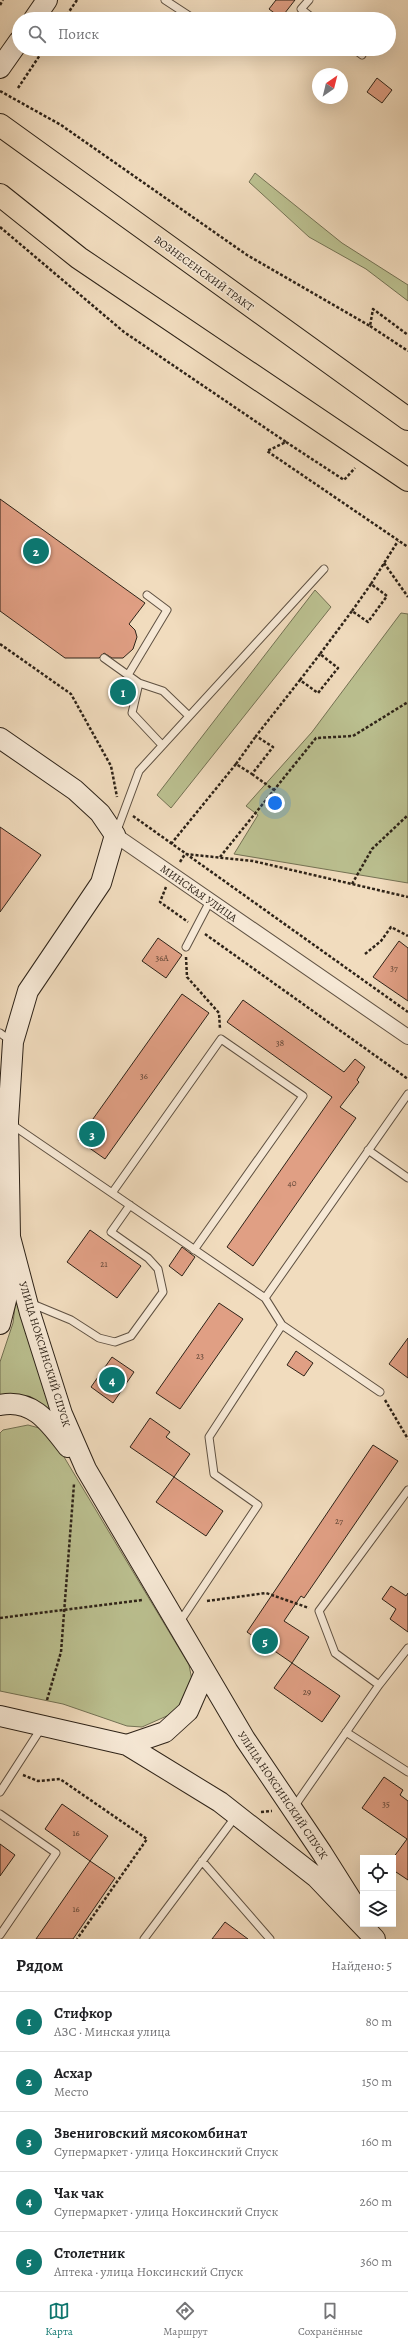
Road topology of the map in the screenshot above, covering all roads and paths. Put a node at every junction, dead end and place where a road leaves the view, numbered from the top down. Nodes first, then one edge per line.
1 (3, 0) edge
2 (47, 0) edge
3 (77, 0) edge
4 (165, 0) edge
5 (309, 0) edge
6 (0, 4) edge
7 (39, 12) edge
8 (69, 12) edge
9 (183, 12) edge
10 (305, 12) edge
11 (12, 51) edge
12 (39, 56) edge
13 (0, 68) edge
14 (18, 88) dead end
15 (0, 91) edge
16 (0, 126) edge
17 (0, 195) edge
18 (0, 227) edge
19 (370, 326) junction
20 (408, 335) edge
21 (408, 351) edge
22 (408, 419) edge
23 (286, 442) junction
24 (355, 468) dead end
25 (408, 480) edge
26 (398, 541) junction
27 (408, 547) edge
28 (384, 562) junction
29 (324, 569) dead end
30 (371, 584) junction
31 (147, 595) dead end
32 (408, 597) edge
33 (352, 611) junction
34 (0, 644) edge
35 (320, 654) junction
36 (104, 658) dead end
37 (128, 675) junction
38 (300, 680) junction
39 (139, 683) junction
40 (408, 702) edge
41 (189, 716) junction
42 (256, 736) junction
43 (0, 738) edge
44 (162, 745) junction
45 (236, 764) junction
46 (252, 774) junction
47 (274, 790) junction
48 (125, 809) junction
49 (408, 816) edge
50 (116, 835) junction
51 (171, 844) junction
52 (219, 858) dead end
53 (352, 884) dead end
54 (210, 901) junction
55 (408, 936) edge
56 (186, 947) joint
57 (365, 954) dead end
58 (408, 1012) edge
59 (7, 1037) edge
60 (408, 1037) edge
61 (221, 1039) junction
62 (408, 1094) edge
63 (8, 1121) junction
64 (368, 1150) junction
65 (408, 1178) edge
66 (112, 1193) junction
67 (130, 1205) junction
68 (10, 1236) junction
69 (194, 1250) junction
70 (265, 1298) junction
71 (27, 1302) junction
72 (0, 1324) edge
73 (282, 1325) junction
74 (380, 1392) joint
75 (0, 1405) edge
76 (408, 1439) edge
77 (80, 1477) junction
78 (408, 1490) edge
79 (161, 1597) junction
80 (192, 1602) junction
81 (64, 1610) junction
82 (319, 1611) junction
83 (0, 1618) edge
84 (177, 1625) junction
85 (408, 1648) edge
86 (204, 1672) junction
87 (379, 1685) junction
88 (47, 1700) dead end
89 (0, 1716) edge
90 (43, 1726) junction
91 (346, 1732) junction
92 (127, 1744) junction
93 (14, 1771) junction
94 (408, 1772) edge
95 (0, 1792) edge
96 (292, 1809) junction
97 (0, 1814) edge
98 (237, 1815) junction
99 (202, 1861) junction
100 (360, 1913) edge
101 (369, 1927) edge
102 (0, 1935) edge
103 (77, 1939) edge
104 (144, 1939) edge
105 (270, 1939) edge
106 (375, 1939) edge

1 - 6 path
2 - 7 street
3 - 8 path
4 - 9 lane
5 - 10 lane
11 - 13 street
12 - 14 path
15 - 19 path
16 - 22 main road, ВОЗНЕСЕНСКИЙ ТРАКТ
17 - 25 main road
18 - 23 path
19 - 20 path
19 - 21 path
23 - 24 path
23 - 26 path
26 - 27 path
26 - 28 path
28 - 30 path
28 - 32 path
29 - 41 lane
30 - 33 path
30 - 33 path
31 - 37 lane
33 - 35 path
34 - 48 path
35 - 38 path
35 - 38 path
36 - 37 lane
37 - 39 lane
38 - 42 path
39 - 41 lane
39 - 44 lane
40 - 47 path
41 - 44 lane
42 - 45 path
42 - 46 path
43 - 50 street, МИНСКАЯ УЛИЦА
44 - 48 lane
45 - 46 path
45 - 51 path
46 - 47 path
47 - 52 path
48 - 50 lane
48 - 51 path
49 - 53 path
50 - 54 street, МИНСКАЯ УЛИЦА
50 - 59 street, УЛИЦА НОКСИНСКИЙ СПУСК
51 - 58 path
54 - 56 lane
54 - 60 street, МИНСКАЯ УЛИЦА
55 - 57 path
56 - 61 path
59 - 63 street, УЛИЦА НОКСИНСКИЙ СПУСК
61 - 66 lane
61 - 69 lane
62 - 64 lane
63 - 66 lane
63 - 68 street, УЛИЦА НОКСИНСКИЙ СПУСК
64 - 65 lane
64 - 70 lane
66 - 67 lane
67 - 69 lane
67 - 71 lane
68 - 71 street, УЛИЦА НОКСИНСКИЙ СПУСК
68 - 72 street, УЛИЦА НОКСИНСКИЙ СПУСК
69 - 70 lane
70 - 73 lane
71 - 77 street, УЛИЦА НОКСИНСКИЙ СПУСК
73 - 74 lane
73 - 80 lane
74 - 76 path
75 - 77 street, УЛИЦА НОКСИНСКИЙ СПУСК
77 - 79 street, УЛИЦА НОКСИНСКИЙ СПУСК
77 - 81 path
78 - 82 lane
79 - 81 path
79 - 84 street, УЛИЦА НОКСИНСКИЙ СПУСК
80 - 82 path
80 - 84 lane
81 - 83 path
81 - 88 path
82 - 87 lane
84 - 86 street, УЛИЦА НОКСИНСКИЙ СПУСК
85 - 87 lane
86 - 92 street, УЛИЦА НОКСИНСКИЙ СПУСК
86 - 96 street, УЛИЦА НОКСИНСКИЙ СПУСК
87 - 91 lane
89 - 90 street, УЛИЦА НОКСИНСКИЙ СПУСК
90 - 92 street, УЛИЦА НОКСИНСКИЙ СПУСК
90 - 93 lane
91 - 94 lane
91 - 96 lane
92 - 98 street, УЛИЦА НОКСИНСКИЙ СПУСК
93 - 95 lane
93 - 103 path
96 - 98 path
96 - 100 street, УЛИЦА НОКСИНСКИЙ СПУСК
97 - 102 lane
98 - 99 lane
98 - 106 street, УЛИЦА НОКСИНСКИЙ СПУСК
99 - 104 lane
99 - 105 lane
101 - 106 street, УЛИЦА НОКСИНСКИЙ СПУСК

